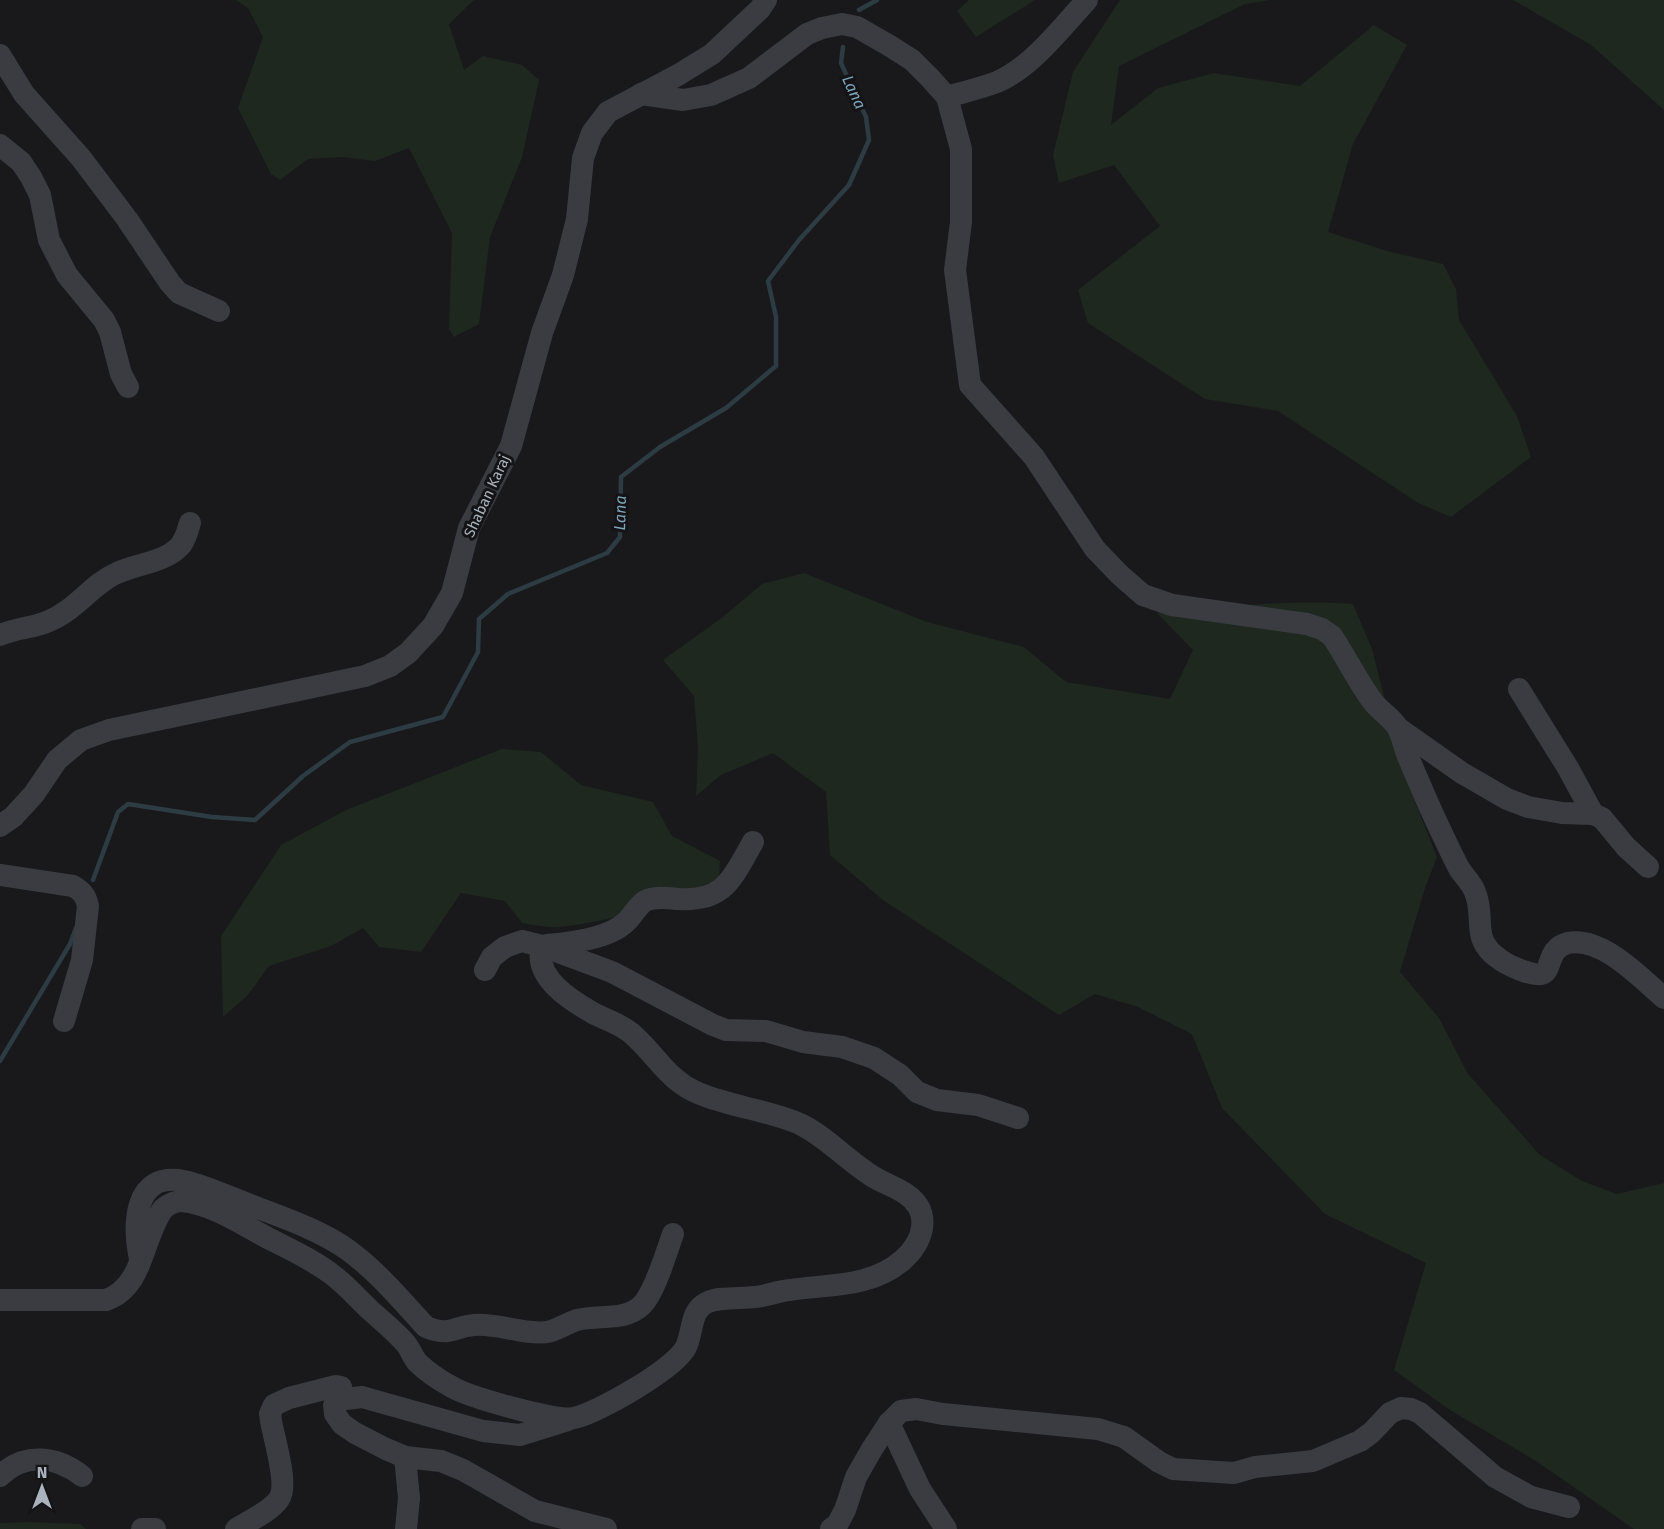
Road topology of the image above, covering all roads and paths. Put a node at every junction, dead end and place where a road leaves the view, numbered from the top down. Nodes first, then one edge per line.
1 (766, 0) edge
2 (1087, 0) edge
3 (0, 55) edge
4 (641, 94) junction
5 (947, 97) junction
6 (0, 145) edge
7 (219, 311) dead end
8 (128, 387) dead end
9 (190, 524) dead end
10 (0, 634) edge
11 (1519, 689) dead end
12 (1397, 727) junction
13 (1593, 814) junction
14 (0, 826) edge
15 (753, 842) dead end
16 (1648, 867) dead end
17 (0, 875) edge
18 (542, 946) junction
19 (485, 970) dead end
20 (1664, 998) edge
21 (64, 1021) dead end
22 (1018, 1118) dead end
23 (673, 1234) dead end
24 (140, 1260) junction
25 (0, 1300) edge
26 (344, 1398) junction
27 (572, 1419) junction
28 (889, 1423) junction
29 (405, 1457) junction
30 (0, 1476) edge
31 (81, 1476) dead end
32 (1569, 1507) dead end
33 (142, 1529) edge
34 (155, 1529) edge
35 (236, 1529) edge
36 (406, 1529) edge
37 (606, 1529) edge
38 (831, 1529) edge
39 (946, 1529) edge

1 - 4 street, Shaban Karaj
2 - 5 street
3 - 7 street
4 - 5 street
4 - 14 street, Shaban Karaj
5 - 12 street
6 - 8 street
9 - 10 street
11 - 13 street
12 - 13 street
12 - 20 street
13 - 16 street
15 - 18 street
17 - 21 street
18 - 19 street
18 - 22 street
18 - 27 street
23 - 24 street
24 - 25 street
24 - 27 street
26 - 27 street
26 - 29 street
26 - 35 street
28 - 32 street
28 - 38 street
28 - 39 street
29 - 36 street
29 - 37 street
30 - 31 street
33 - 34 street

